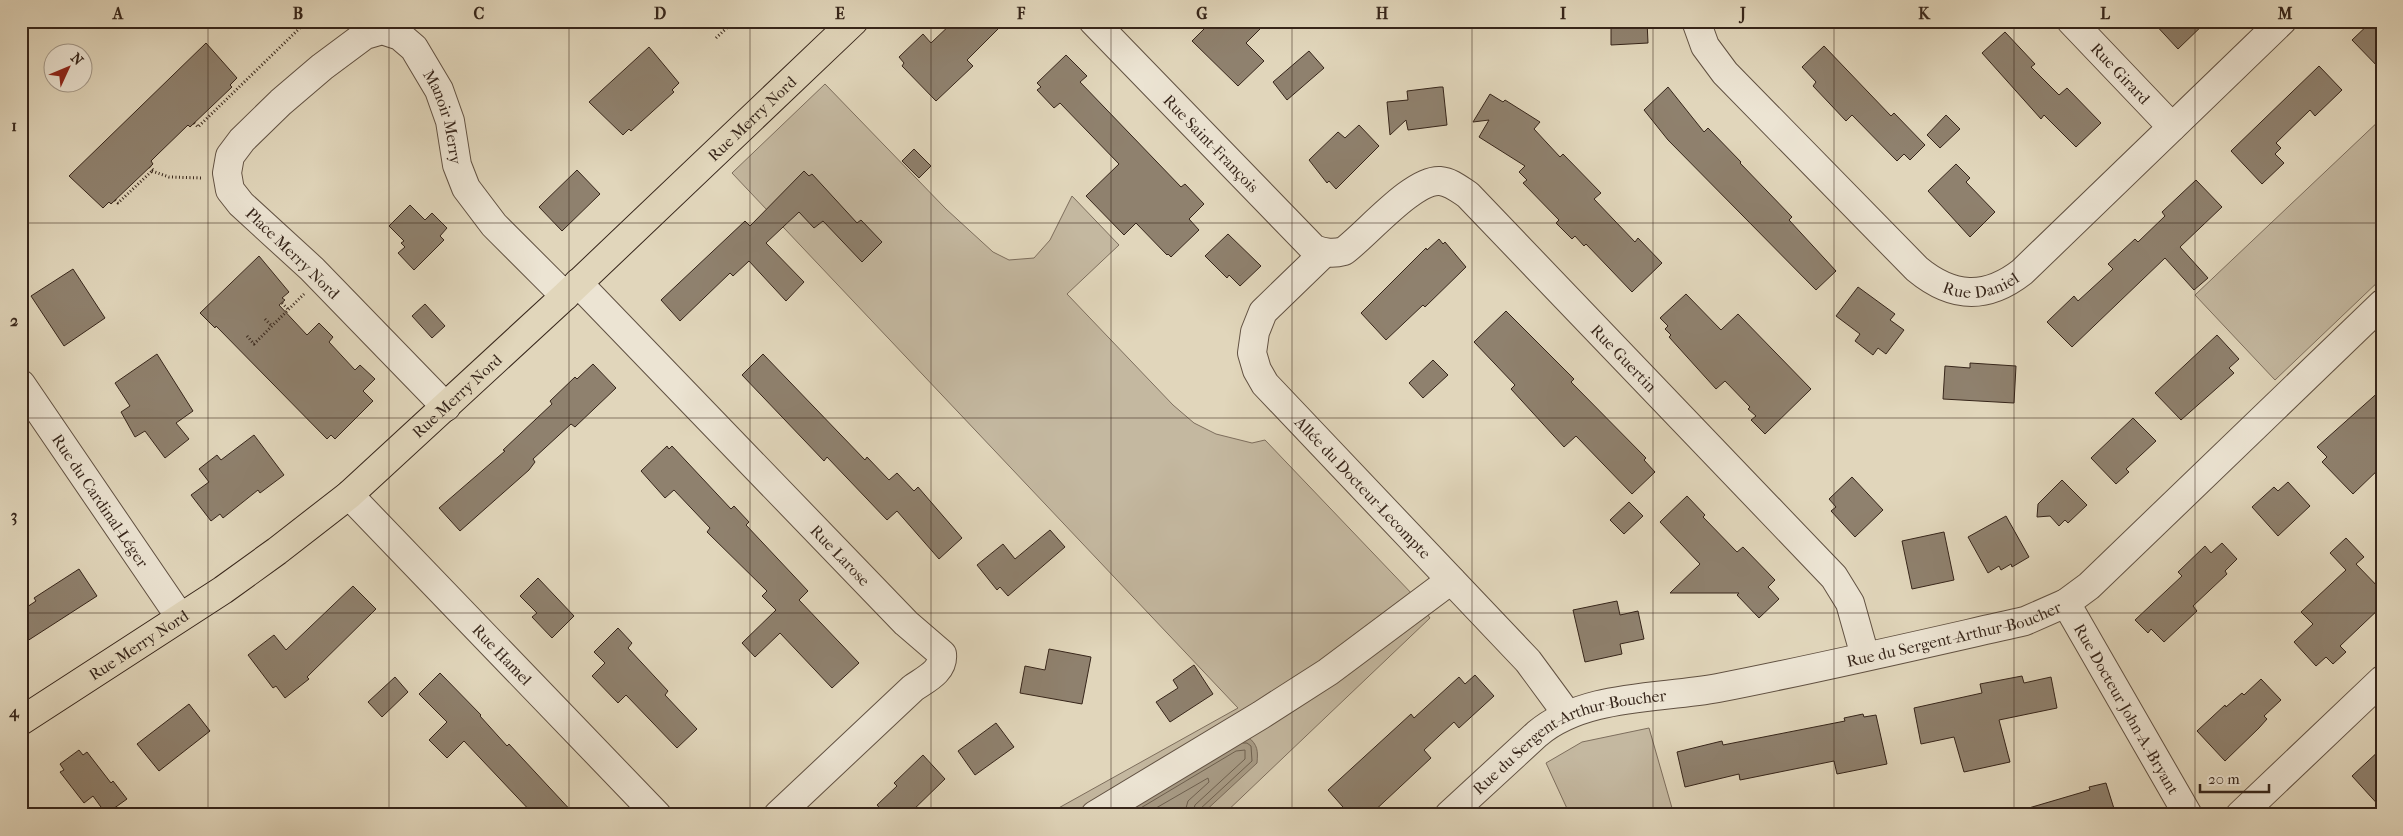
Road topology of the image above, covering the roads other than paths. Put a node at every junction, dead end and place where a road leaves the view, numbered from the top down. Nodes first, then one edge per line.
1 (854, 21) edge
2 (1093, 21) edge
3 (1696, 21) edge
4 (2071, 21) edge
5 (2282, 21) edge
6 (2172, 127) junction
7 (227, 176) joint
8 (1329, 253) junction
9 (572, 289) junction
10 (2382, 304) edge
11 (21, 384) edge
12 (446, 407) junction
13 (349, 495) junction
14 (1451, 580) junction
15 (2066, 603) junction
16 (180, 618) junction
17 (1865, 656) junction
18 (2382, 680) edge
19 (1567, 714) junction
20 (21, 721) edge
21 (657, 815) edge
22 (778, 815) edge
23 (1095, 815) edge
24 (1449, 815) edge
25 (2188, 815) edge
26 (2240, 815) edge

1 - 9 main road, Rue Merry Nord
2 - 8 street, Rue Saint-François
3 - 6 street, Rue Daniel
4 - 6 street, Rue Girard
5 - 6 street, Rue Daniel
7 - 9 street, Manoir Merry
7 - 12 street, Place Merry Nord
8 - 14 street, Allée du Docteur-Lecompte
8 - 17 street, Rue Guertin
9 - 12 main road, Rue Merry Nord
9 - 22 street, Rue Larose
10 - 15 street, Rue du Sergent-Arthur-Boucher
11 - 16 street, Rue du Cardinal-Léger
12 - 13 main road, Rue Merry Nord
13 - 16 main road, Rue Merry Nord
13 - 21 street, Rue Hamel
14 - 19 street, Allée du Docteur-Lecompte
14 - 23 street
15 - 17 street, Rue du Sergent-Arthur-Boucher
15 - 25 street, Rue Docteur John-A.-Bryant
16 - 20 main road, Rue Merry Nord
17 - 19 street, Rue du Sergent-Arthur-Boucher
18 - 26 street
19 - 24 street, Rue du Sergent-Arthur-Boucher

